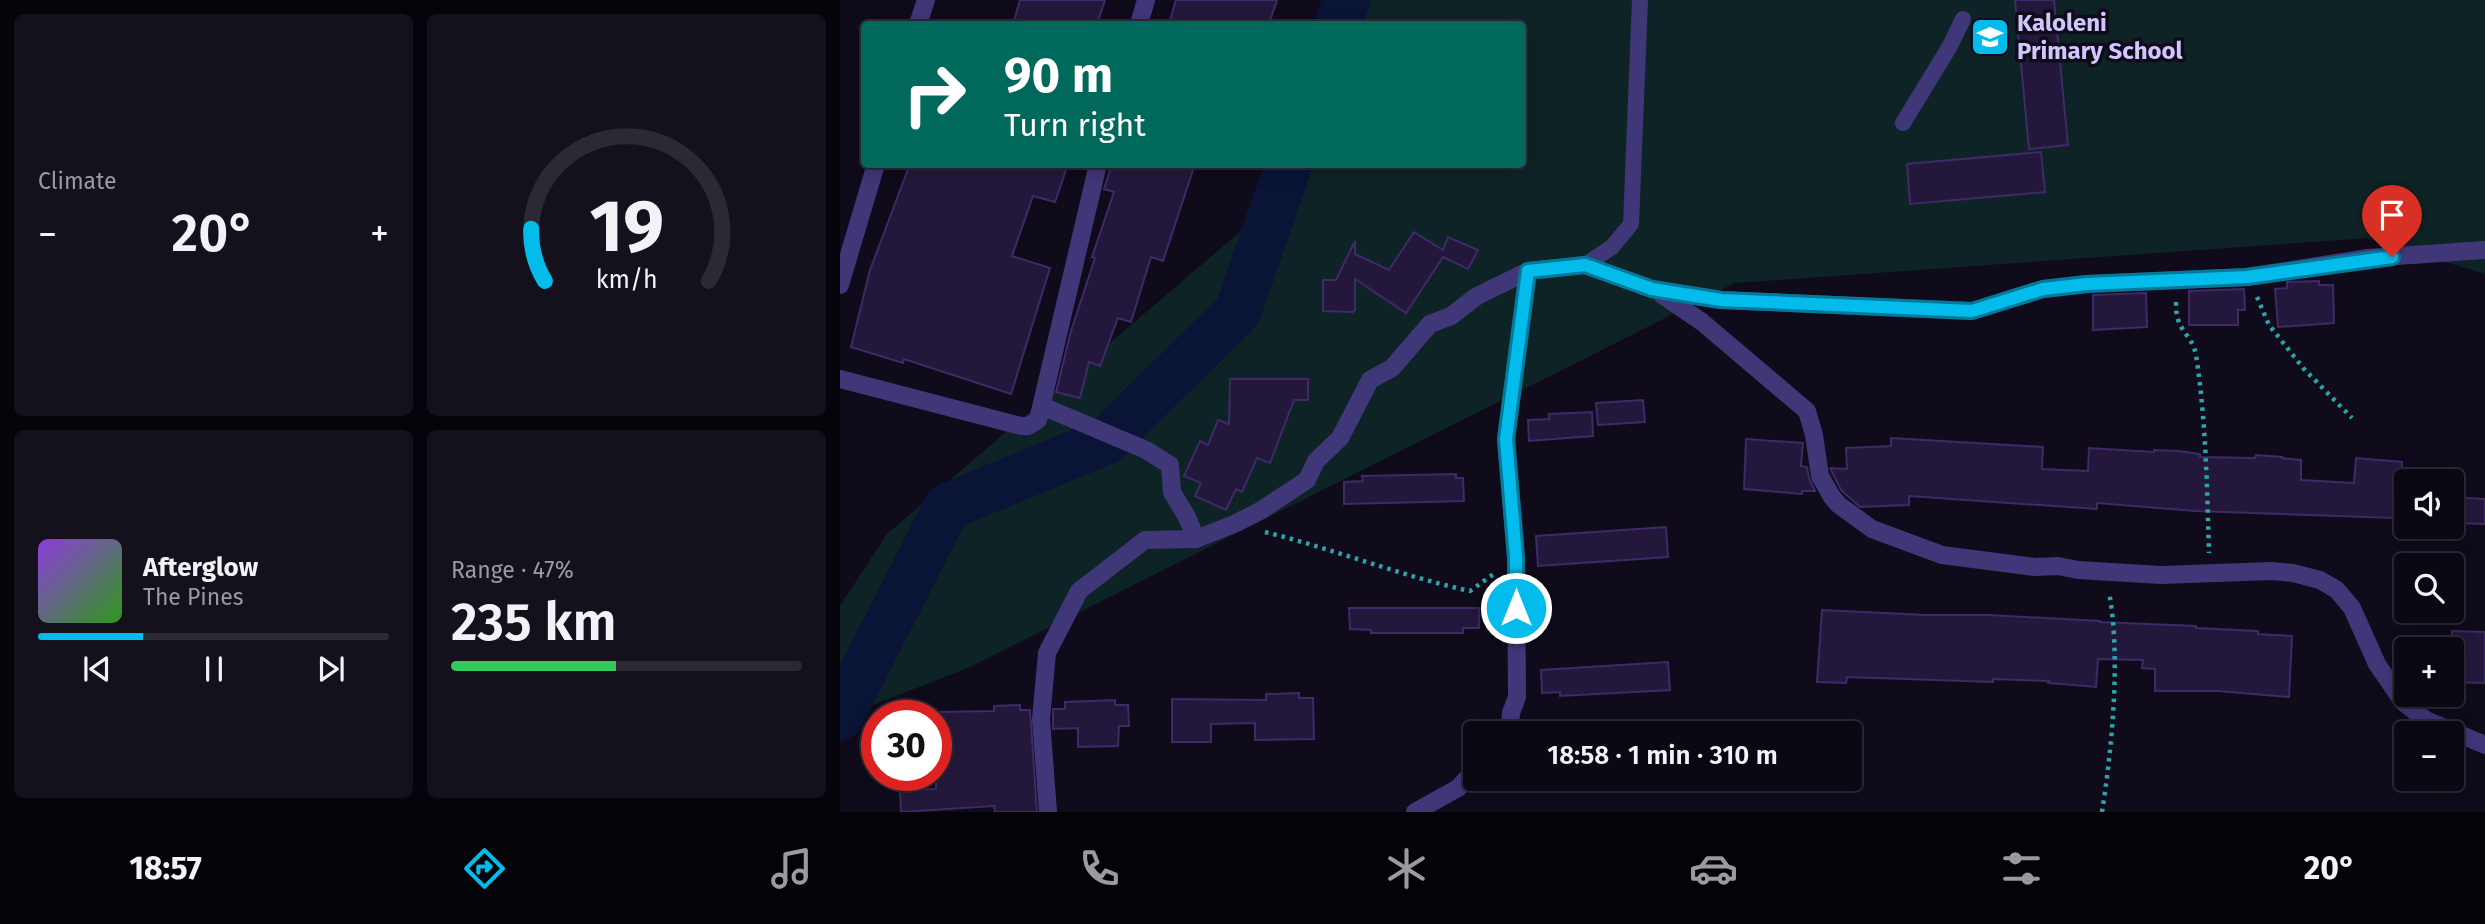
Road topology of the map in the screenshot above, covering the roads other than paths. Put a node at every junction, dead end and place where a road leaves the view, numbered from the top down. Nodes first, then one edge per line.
1 (926, 0) edge
2 (1146, 0) edge
3 (1640, 0) edge
4 (1963, 19) dead end
5 (919, 21) edge
6 (1140, 21) edge
7 (1903, 123) dead end
8 (875, 168) edge
9 (1097, 168) edge
10 (2485, 250) edge
11 (1585, 265) junction
12 (1528, 271) junction
13 (840, 285) edge
14 (1652, 289) junction
15 (840, 379) edge
16 (1043, 406) junction
17 (1196, 539) junction
18 (1510, 721) edge
19 (2485, 745) edge
20 (1463, 783) edge
21 (1048, 812) edge
22 (1415, 812) edge

1 - 5 street
2 - 6 street
3 - 11 lane
4 - 7 lane
8 - 13 street
9 - 16 street
10 - 14 street
11 - 12 street
11 - 14 street
12 - 17 street
12 - 18 street
14 - 19 street
15 - 16 street
16 - 17 street
17 - 21 street
20 - 22 street

